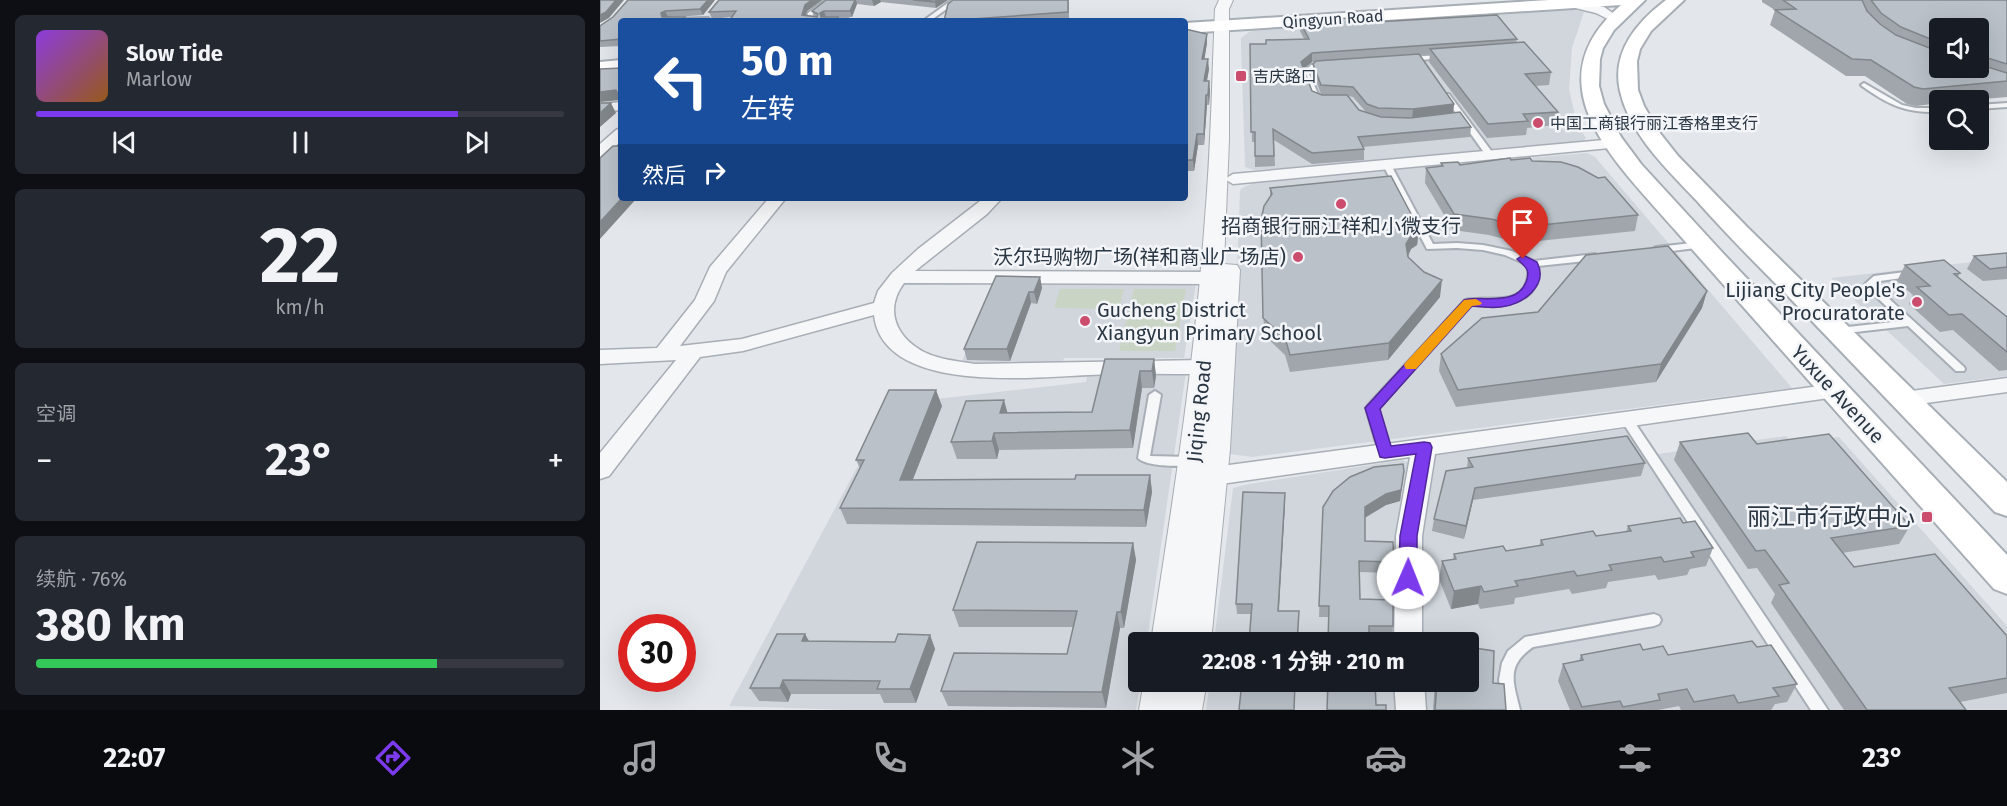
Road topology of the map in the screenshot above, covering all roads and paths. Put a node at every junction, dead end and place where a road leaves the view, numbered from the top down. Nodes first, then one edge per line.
1 (829, 0) edge
2 (956, 0) edge
3 (1511, 0) edge
4 (1637, 0) edge
5 (1676, 0) edge
6 (713, 9) edge
7 (1619, 9) edge
8 (1227, 15) edge
9 (706, 18) edge
10 (808, 18) edge
11 (930, 18) edge
12 (1188, 21) edge
13 (1188, 27) edge
14 (1456, 56) edge
15 (618, 58) edge
16 (1420, 58) junction
17 (1400, 59) edge
18 (600, 60) edge
19 (1336, 64) edge
20 (618, 65) edge
21 (1426, 66) edge
22 (600, 67) edge
23 (1864, 85) dead end
24 (1444, 92) edge
25 (1333, 100) edge
26 (2007, 105) edge
27 (618, 106) edge
28 (1989, 106) edge
29 (600, 108) edge
30 (1929, 110) edge
31 (1463, 116) junction
32 (1452, 117) edge
33 (618, 136) edge
34 (1615, 144) junction
35 (600, 152) edge
36 (618, 152) edge
37 (1491, 156) junction
38 (1387, 165) junction
39 (1233, 179) junction
40 (775, 201) edge
41 (991, 201) edge
42 (1701, 245) junction
43 (1645, 252) edge
44 (1600, 257) edge
45 (1533, 264) junction
46 (1924, 273) edge
47 (900, 277) junction
48 (1212, 278) junction
49 (884, 306) junction
50 (1910, 323) junction
51 (1837, 331) junction
52 (694, 351) junction
53 (663, 355) junction
54 (600, 357) edge
55 (1204, 367) junction
56 (1960, 369) dead end
57 (2007, 385) edge
58 (1835, 391) junction
59 (1155, 395) dead end
60 (1904, 399) junction
61 (1627, 420) junction
62 (1424, 447) junction
63 (1385, 453) junction
64 (1194, 461) junction
65 (600, 470) edge
66 (1214, 476) junction
67 (2007, 503) edge
68 (2007, 579) edge
69 (1654, 620) dead end
70 (1169, 632) edge
71 (1195, 632) edge
72 (1408, 632) edge
73 (1160, 692) edge
74 (1187, 692) edge
75 (1410, 692) edge
76 (1157, 710) edge
77 (1184, 710) edge
78 (1411, 710) edge
79 (1512, 710) edge
80 (1820, 710) edge

1 - 10 lane
2 - 11 lane
3 - 8 main road, Qingyun Road
4 - 7 main road, Yuxue Avenue
5 - 51 main road, Yuxue Avenue
6 - 9 lane
7 - 8 main road, Qingyun Road
7 - 34 main road, Yuxue Avenue
8 - 12 main road, Qingyun Road
8 - 13 main road, Qingyun Road
8 - 39 street, Jiqing Road
8 - 48 street, Jiqing Road
14 - 16 lane
15 - 18 main road
16 - 17 lane
16 - 21 lane
19 - 25 lane
20 - 22 main road
23 - 30 lane
24 - 31 lane
26 - 28 lane
27 - 29 street
31 - 32 lane
31 - 37 lane
33 - 35 street
34 - 37 street
34 - 42 main road, Yuxue Avenue
35 - 36 street
37 - 38 street
38 - 39 street
38 - 45 lane
39 - 66 street, Jiqing Road
40 - 53 street
41 - 47 street
42 - 43 lane
42 - 58 main road, Yuxue Avenue
44 - 45 lane
45 - 63 lane
46 - 50 lane
47 - 48 street
47 - 49 street
48 - 55 street, Jiqing Road
49 - 52 street
49 - 55 street
50 - 51 lane
50 - 56 lane
51 - 60 main road, Yuxue Avenue
52 - 53 street
52 - 65 street
53 - 54 street
55 - 64 street, Jiqing Road
57 - 60 street
58 - 61 street
58 - 68 main road, Yuxue Avenue
59 - 64 lane
60 - 67 main road, Yuxue Avenue
61 - 62 street
61 - 80 lane
62 - 63 street
62 - 72 street
63 - 66 street
64 - 70 street, Jiqing Road
66 - 71 street, Jiqing Road
69 - 79 lane
73 - 76 street
74 - 77 street
75 - 78 street

